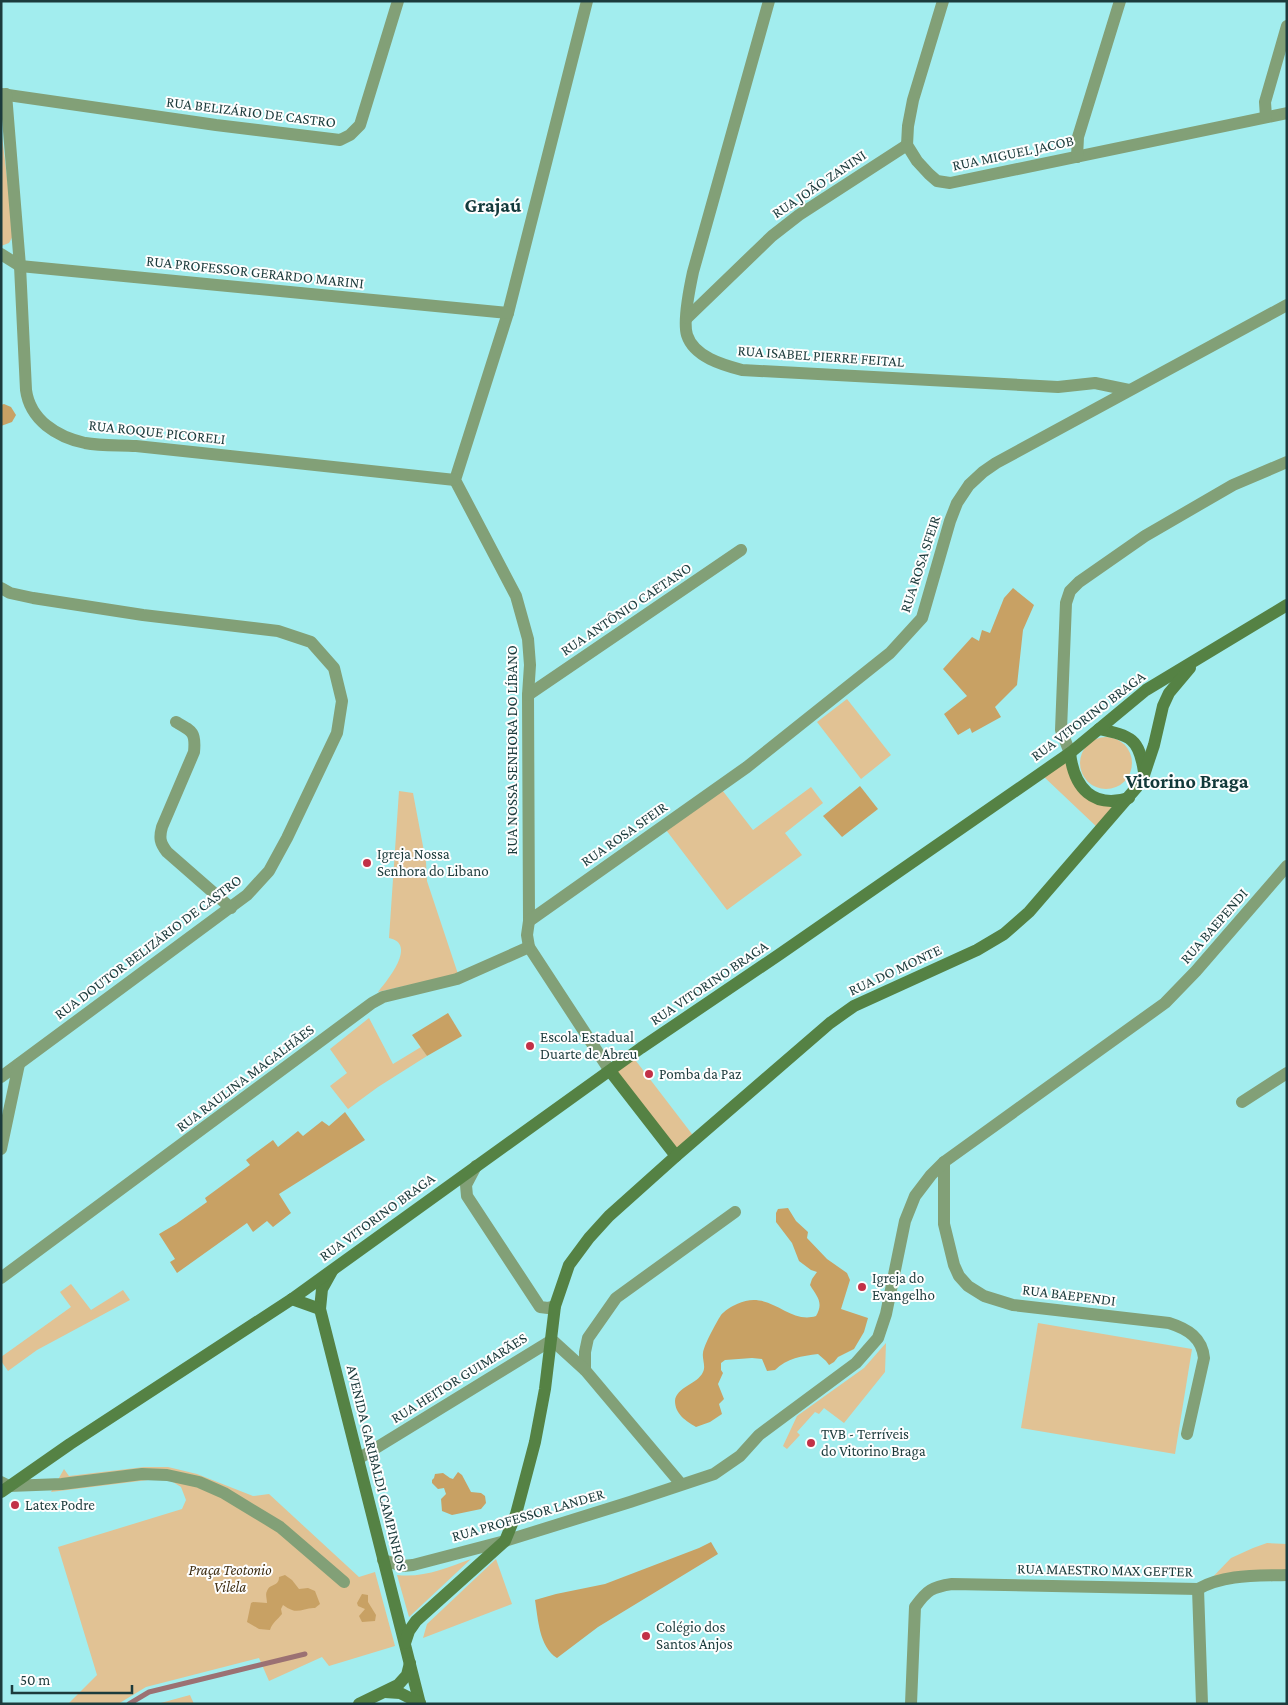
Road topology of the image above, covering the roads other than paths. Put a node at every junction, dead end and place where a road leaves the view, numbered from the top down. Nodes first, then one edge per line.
1 (398, 1) edge
2 (587, 1) edge
3 (769, 1) edge
4 (943, 1) edge
5 (1120, 1) edge
6 (1287, 26) edge
7 (4, 94) edge
8 (1287, 113) edge
9 (1266, 117) junction
10 (907, 145) junction
11 (1077, 157) junction
12 (1, 254) edge
13 (20, 266) junction
14 (1287, 304) edge
15 (508, 313) junction
16 (687, 318) junction
17 (1129, 390) junction
18 (1287, 462) edge
19 (454, 480) junction
20 (741, 550) dead end
21 (1, 588) edge
22 (1287, 605) edge
23 (1196, 660) junction
24 (528, 695) junction
25 (176, 722) dead end
26 (1099, 729) junction
27 (1070, 753) junction
28 (1144, 775) junction
29 (1129, 798) junction
30 (1287, 866) edge
31 (231, 908) junction
32 (529, 921) junction
33 (529, 947) junction
34 (20, 1064) junction
35 (1, 1067) edge
36 (610, 1071) junction
37 (1287, 1072) edge
38 (1, 1077) edge
39 (1242, 1102) dead end
40 (1, 1150) edge
41 (676, 1156) junction
42 (944, 1162) junction
43 (476, 1166) junction
44 (735, 1212) dead end
45 (334, 1268) junction
46 (1, 1278) edge
47 (292, 1299) junction
48 (554, 1306) junction
49 (320, 1308) junction
50 (552, 1340) junction
51 (585, 1370) junction
52 (1187, 1434) dead end
53 (358, 1459) junction
54 (681, 1484) junction
55 (4, 1487) edge
56 (505, 1541) junction
57 (383, 1560) junction
58 (1287, 1575) edge
59 (344, 1582) dead end
60 (1198, 1589) junction
61 (405, 1643) junction
62 (410, 1664) junction
63 (386, 1692) junction
64 (364, 1701) edge
65 (420, 1703) edge
66 (911, 1704) edge
67 (1202, 1704) edge

1 - 7 street, RUA BELIZÁRIO DE CASTRO
2 - 15 street
3 - 16 street, RUA ISABEL PIERRE FEITAL
4 - 10 street
5 - 11 street
6 - 9 street
7 - 13 street, RUA ROQUE PICORELI
8 - 9 street, RUA MIGUEL JACOB
9 - 11 street, RUA MIGUEL JACOB
10 - 11 street, RUA MIGUEL JACOB
10 - 16 street, RUA JOÃO ZANINI
12 - 13 street, RUA PROFESSOR GERARDO MARINI
13 - 15 street, RUA PROFESSOR GERARDO MARINI
13 - 19 street, RUA ROQUE PICORELI
14 - 17 street, RUA ROSA SFEIR
15 - 19 street
16 - 17 street, RUA ISABEL PIERRE FEITAL
17 - 32 street, RUA ROSA SFEIR
18 - 27 street
19 - 24 street, RUA NOSSA SENHORA DO LÍBANO
20 - 24 street, RUA ANTÔNIO CAETANO
21 - 31 street, RUA DOUTOR BELIZÁRIO DE CASTRO
22 - 23 main road, RUA VITORINO BRAGA
23 - 26 main road, RUA VITORINO BRAGA
23 - 28 main road, RUA DO MONTE
24 - 32 street, RUA NOSSA SENHORA DO LÍBANO
25 - 31 street
26 - 27 main road, RUA VITORINO BRAGA
26 - 28 main road
27 - 29 main road
27 - 36 main road, RUA VITORINO BRAGA
28 - 29 main road, RUA DO MONTE
29 - 41 main road, RUA DO MONTE
30 - 42 street, RUA BAEPENDI
31 - 34 street, RUA DOUTOR BELIZÁRIO DE CASTRO
32 - 33 street, RUA NOSSA SENHORA DO LÍBANO
33 - 36 street
33 - 46 street, RUA RAULINA MAGALHÃES
34 - 35 street, RUA DOUTOR BELIZÁRIO DE CASTRO
34 - 38 street, RUA DOUTOR BELIZÁRIO DE CASTRO
34 - 40 street
36 - 41 main road
36 - 43 main road, RUA VITORINO BRAGA
37 - 39 street
41 - 48 main road, RUA DO MONTE
42 - 52 street, RUA BAEPENDI
42 - 54 street, RUA BAEPENDI
43 - 45 main road, RUA VITORINO BRAGA
43 - 48 street
44 - 51 street
45 - 47 main road, RUA VITORINO BRAGA
45 - 49 main road
47 - 49 main road
47 - 55 main road, RUA VITORINO BRAGA
48 - 50 main road, RUA DO MONTE
49 - 53 main road, AVENIDA GARIBALDI CAMPINHOS
50 - 51 street
50 - 53 street, RUA HEITOR GUIMARÃES
50 - 56 main road, RUA DO MONTE
51 - 54 street
53 - 57 main road, AVENIDA GARIBALDI CAMPINHOS
54 - 56 street, RUA PROFESSOR LANDER
55 - 59 street
56 - 57 street, RUA PROFESSOR LANDER
56 - 61 main road
57 - 61 main road, AVENIDA GARIBALDI CAMPINHOS
58 - 60 street, RUA MAESTRO MAX GEFTER
60 - 66 street, RUA MAESTRO MAX GEFTER
60 - 67 street
61 - 62 main road, AVENIDA GARIBALDI CAMPINHOS
62 - 63 main road
62 - 65 main road, AVENIDA GARIBALDI CAMPINHOS
63 - 64 main road
63 - 65 main road

